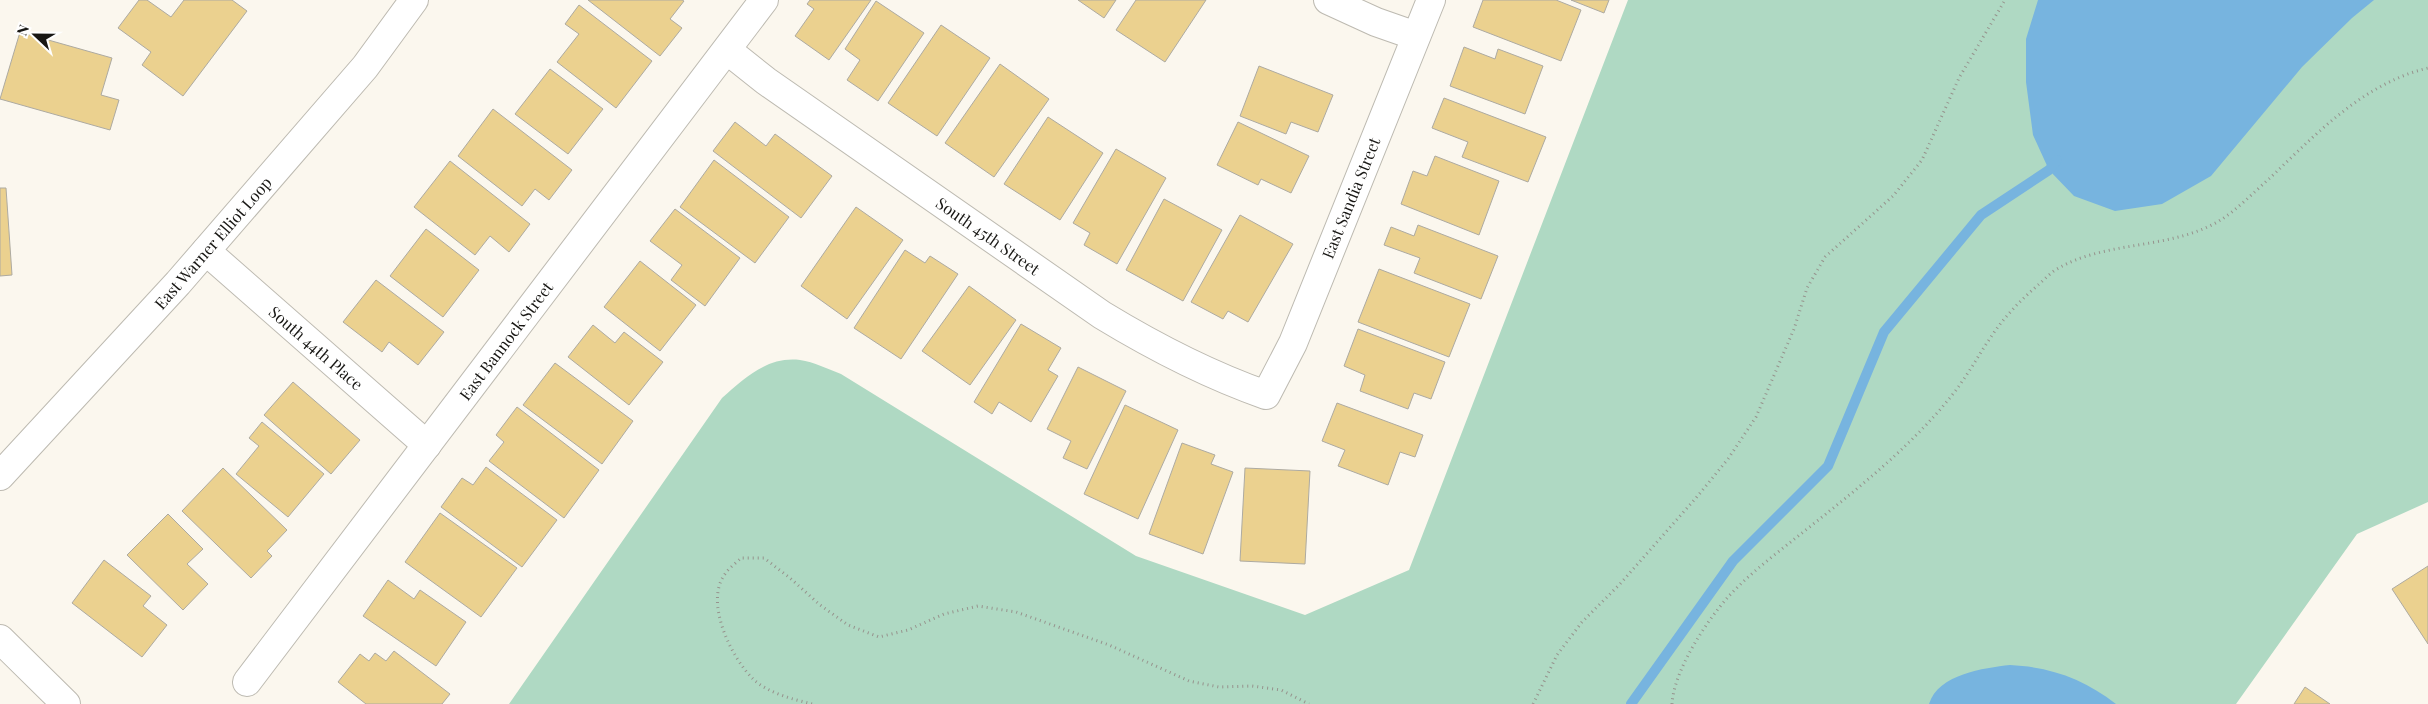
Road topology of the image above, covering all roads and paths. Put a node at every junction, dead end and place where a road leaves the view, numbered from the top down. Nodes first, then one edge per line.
1 (414, 0) edge
2 (764, 0) edge
3 (1328, 0) edge
4 (1430, 0) edge
5 (2004, 0) edge
6 (1416, 36) junction
7 (727, 50) junction
8 (2428, 68) edge
9 (206, 251) junction
10 (1266, 394) joint
11 (427, 445) junction
12 (0, 476) edge
13 (0, 639) edge
14 (247, 682) dead end
15 (66, 704) edge
16 (812, 704) edge
17 (1309, 704) edge
18 (1533, 704) edge
19 (1672, 704) edge

1 - 9 street, East Warner Elliot Loop
2 - 7 street, East Bannock Street
3 - 6 street
4 - 6 street, East Sandia Street
5 - 18 path
6 - 10 street, East Sandia Street
7 - 10 street, South 45th Street
7 - 11 street, East Bannock Street
8 - 19 path
9 - 11 street, South 44th Place
9 - 12 street, East Warner Elliot Loop
11 - 14 street, East Bannock Street
13 - 15 street
16 - 17 path

